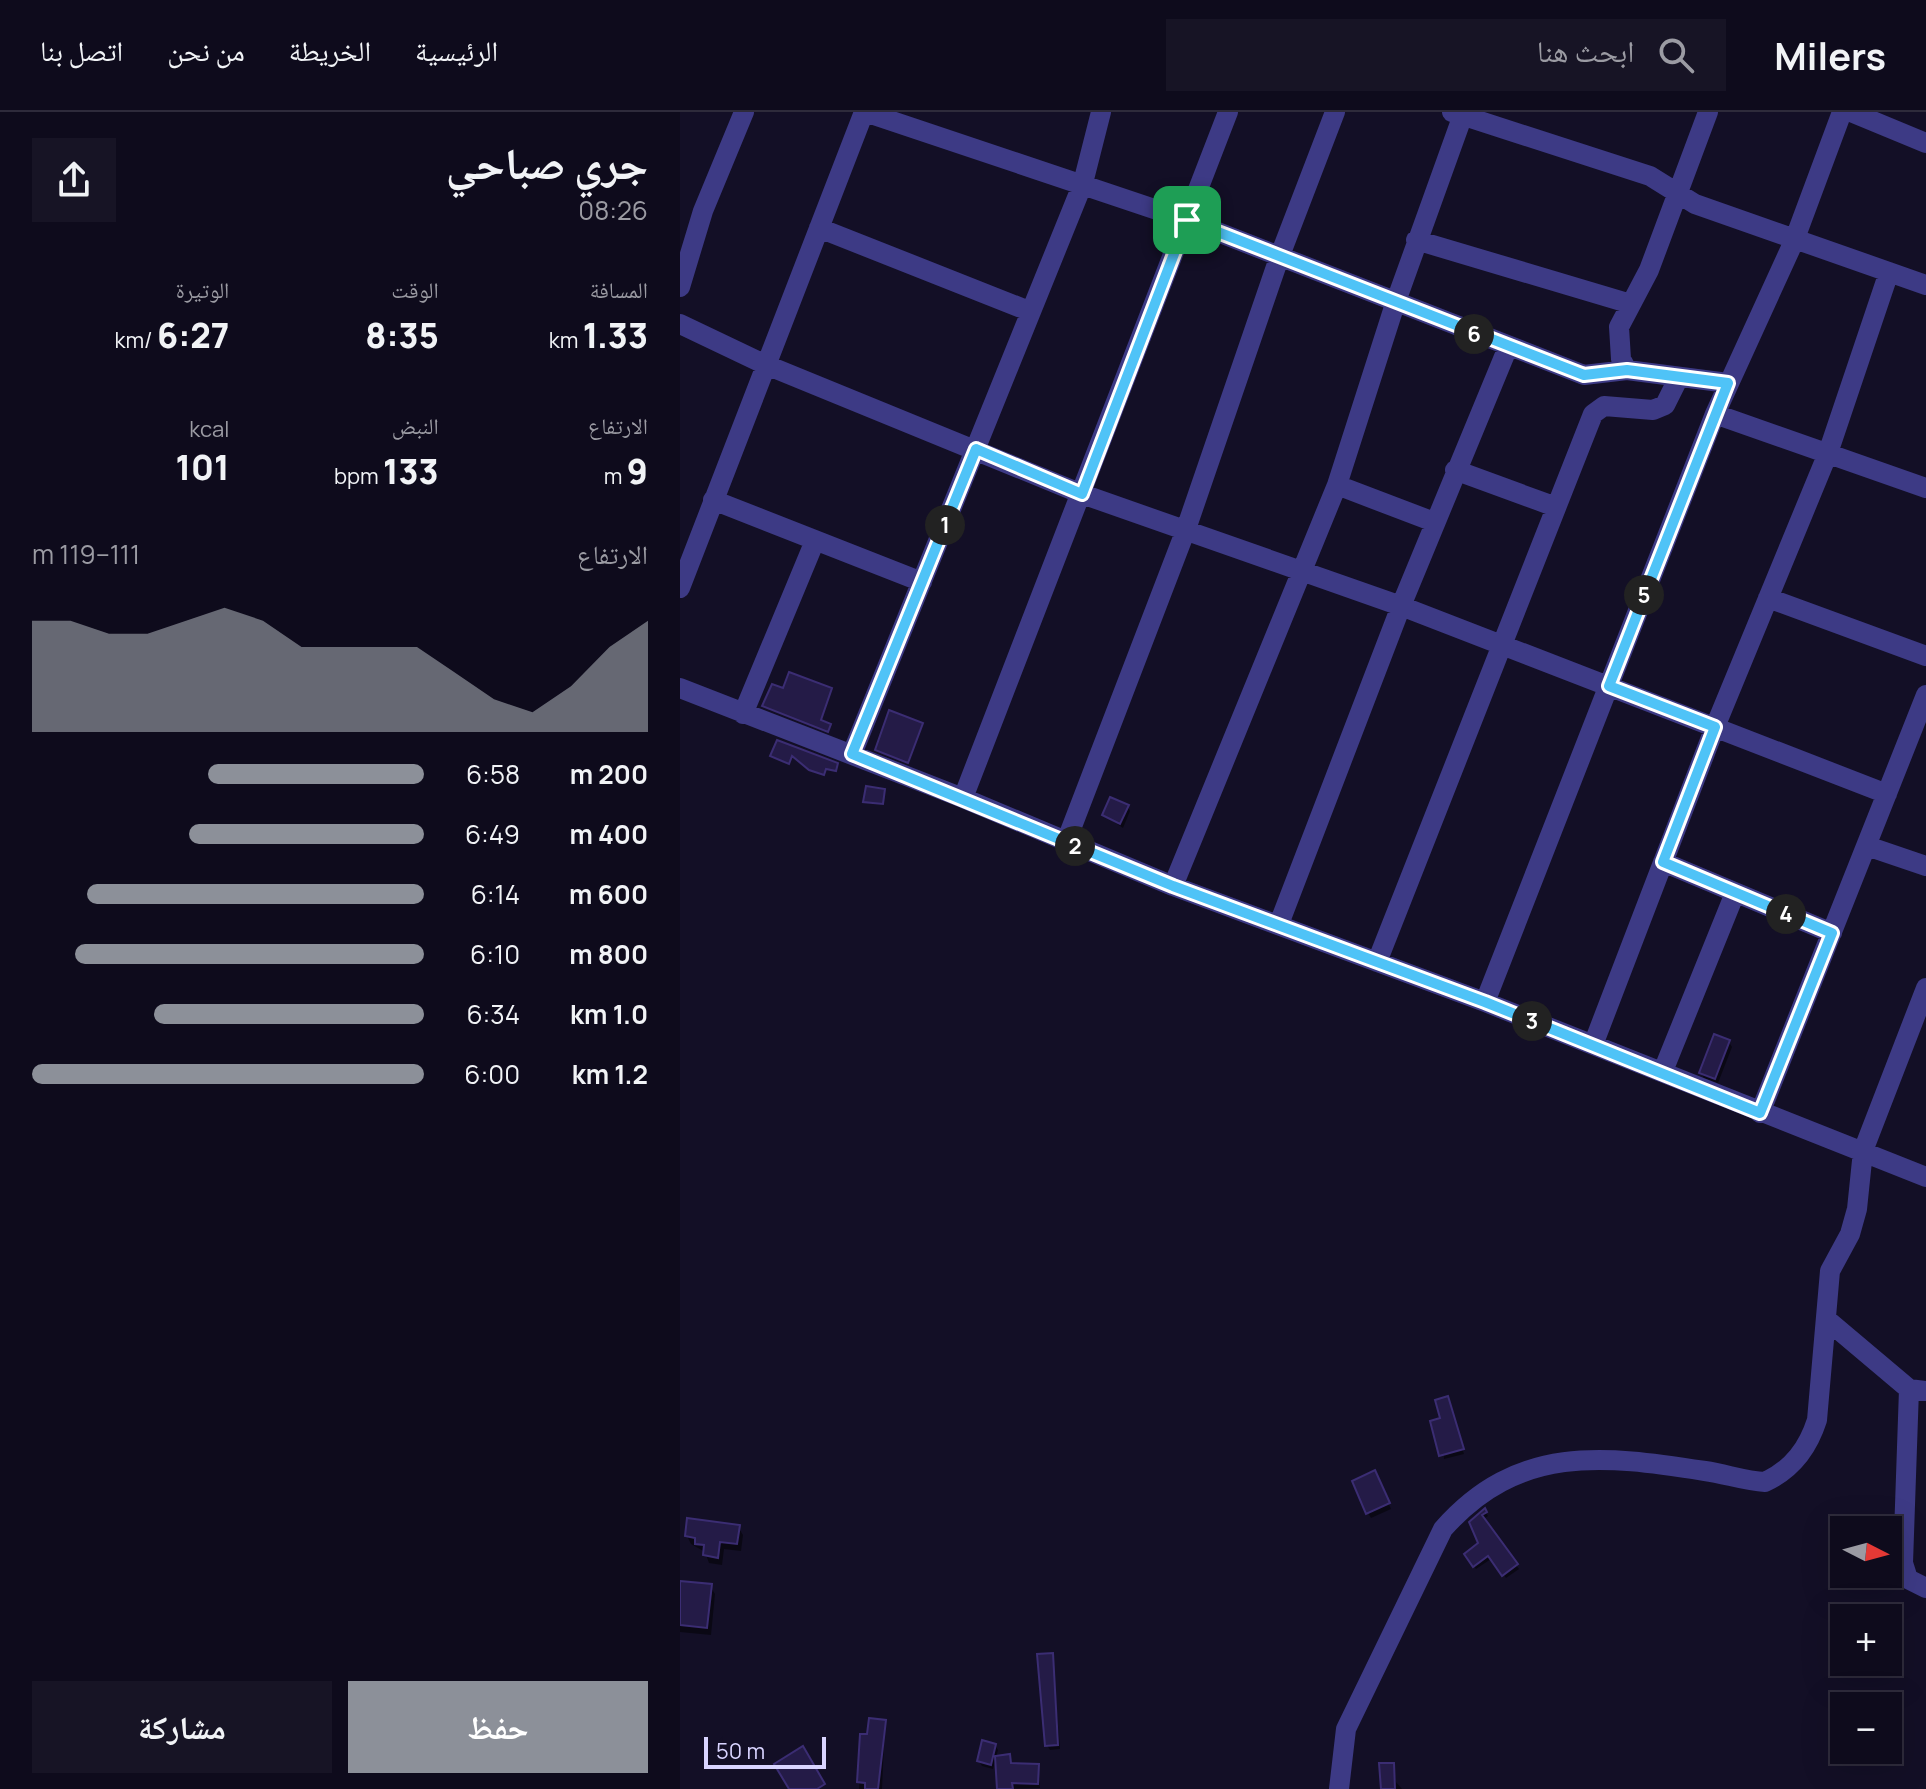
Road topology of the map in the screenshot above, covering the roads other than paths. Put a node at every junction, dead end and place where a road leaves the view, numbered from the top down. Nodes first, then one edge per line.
1 (744, 112) edge
2 (865, 112) edge
3 (1101, 112) edge
4 (1228, 112) edge
5 (1335, 112) edge
6 (1708, 112) edge
7 (1842, 112) edge
8 (1851, 112) edge
9 (1460, 113) edge
10 (1926, 143) edge
11 (1083, 183) junction
12 (1679, 194) junction
13 (1187, 220) junction
14 (819, 228) junction
15 (1416, 240) junction
16 (1794, 241) junction
17 (1279, 258) junction
18 (1889, 272) junction
19 (1926, 285) edge
20 (680, 287) edge
21 (1395, 304) junction
22 (1631, 304) junction
23 (1029, 311) junction
24 (680, 324) edge
25 (1508, 347) junction
26 (764, 364) junction
27 (1627, 370) junction
28 (1678, 379) junction
29 (1728, 383) junction
30 (1715, 414) junction
31 (976, 449) junction
32 (1828, 453) junction
33 (1455, 470) junction
34 (1337, 485) junction
35 (1926, 488) edge
36 (1082, 494) junction
37 (713, 500) junction
38 (1556, 507) junction
39 (1434, 522) junction
40 (1185, 532) junction
41 (814, 543) junction
42 (1299, 572) junction
43 (922, 582) junction
44 (680, 588) edge
45 (1768, 598) junction
46 (1401, 606) junction
47 (1501, 645) junction
48 (1926, 656) edge
49 (1609, 686) junction
50 (680, 688) edge
51 (1926, 695) edge
52 (743, 714) junction
53 (1715, 727) junction
54 (852, 754) junction
55 (1887, 794) junction
56 (963, 798) junction
57 (1066, 842) junction
58 (1867, 846) junction
59 (1663, 862) junction
60 (1926, 866) edge
61 (1173, 886) junction
62 (1735, 893) junction
63 (1279, 924) junction
64 (1832, 933) junction
65 (1377, 962) junction
66 (1926, 988) edge
67 (1485, 1002) junction
68 (1593, 1045) junction
69 (1663, 1071) junction
70 (1760, 1113) junction
71 (1863, 1151) junction
72 (1926, 1177) edge
73 (1826, 1319) junction
74 (1917, 1390) edge
75 (1926, 1588) edge
76 (1339, 1789) edge

1 - 20 street
2 - 11 street
2 - 14 street
3 - 11 street
4 - 13 street
5 - 17 street
6 - 12 street
7 - 16 street
8 - 10 street
9 - 12 street
9 - 15 street
11 - 13 street
11 - 23 street
12 - 16 street
12 - 22 street
13 - 17 street
13 - 36 street
14 - 23 street
14 - 26 street
15 - 21 street
15 - 22 street
16 - 18 street
16 - 29 street
17 - 21 street
17 - 40 street
18 - 19 street
18 - 32 street
21 - 25 street
21 - 34 street
22 - 27 street
23 - 31 street
24 - 26 street
25 - 27 street
25 - 33 street
26 - 31 street
26 - 37 street
27 - 28 street
28 - 29 street
28 - 38 street
29 - 30 street
30 - 32 street
30 - 49 street
31 - 36 street
31 - 43 street
32 - 35 street
32 - 45 street
33 - 38 street
33 - 39 street
34 - 39 street
34 - 42 street
36 - 40 street
36 - 56 street
37 - 41 street
37 - 44 street
38 - 47 street
39 - 46 street
40 - 42 street
40 - 57 street
41 - 43 street
41 - 52 street
42 - 46 street
42 - 61 street
43 - 54 street
45 - 48 street
45 - 53 street
46 - 47 street
46 - 63 street
47 - 49 street
47 - 65 street
49 - 53 street
49 - 67 street
50 - 52 street
51 - 55 street
52 - 54 street
53 - 55 street
53 - 59 street
54 - 56 street
55 - 58 street
56 - 57 street
57 - 61 street
58 - 60 street
58 - 64 street
59 - 62 street
59 - 68 street
61 - 63 street
62 - 64 street
62 - 69 street
63 - 65 street
64 - 70 street
65 - 67 street
66 - 71 street
67 - 68 street
68 - 69 street
69 - 70 street
70 - 71 street
71 - 72 street
71 - 73 street
73 - 74 street
73 - 76 street
74 - 75 street

